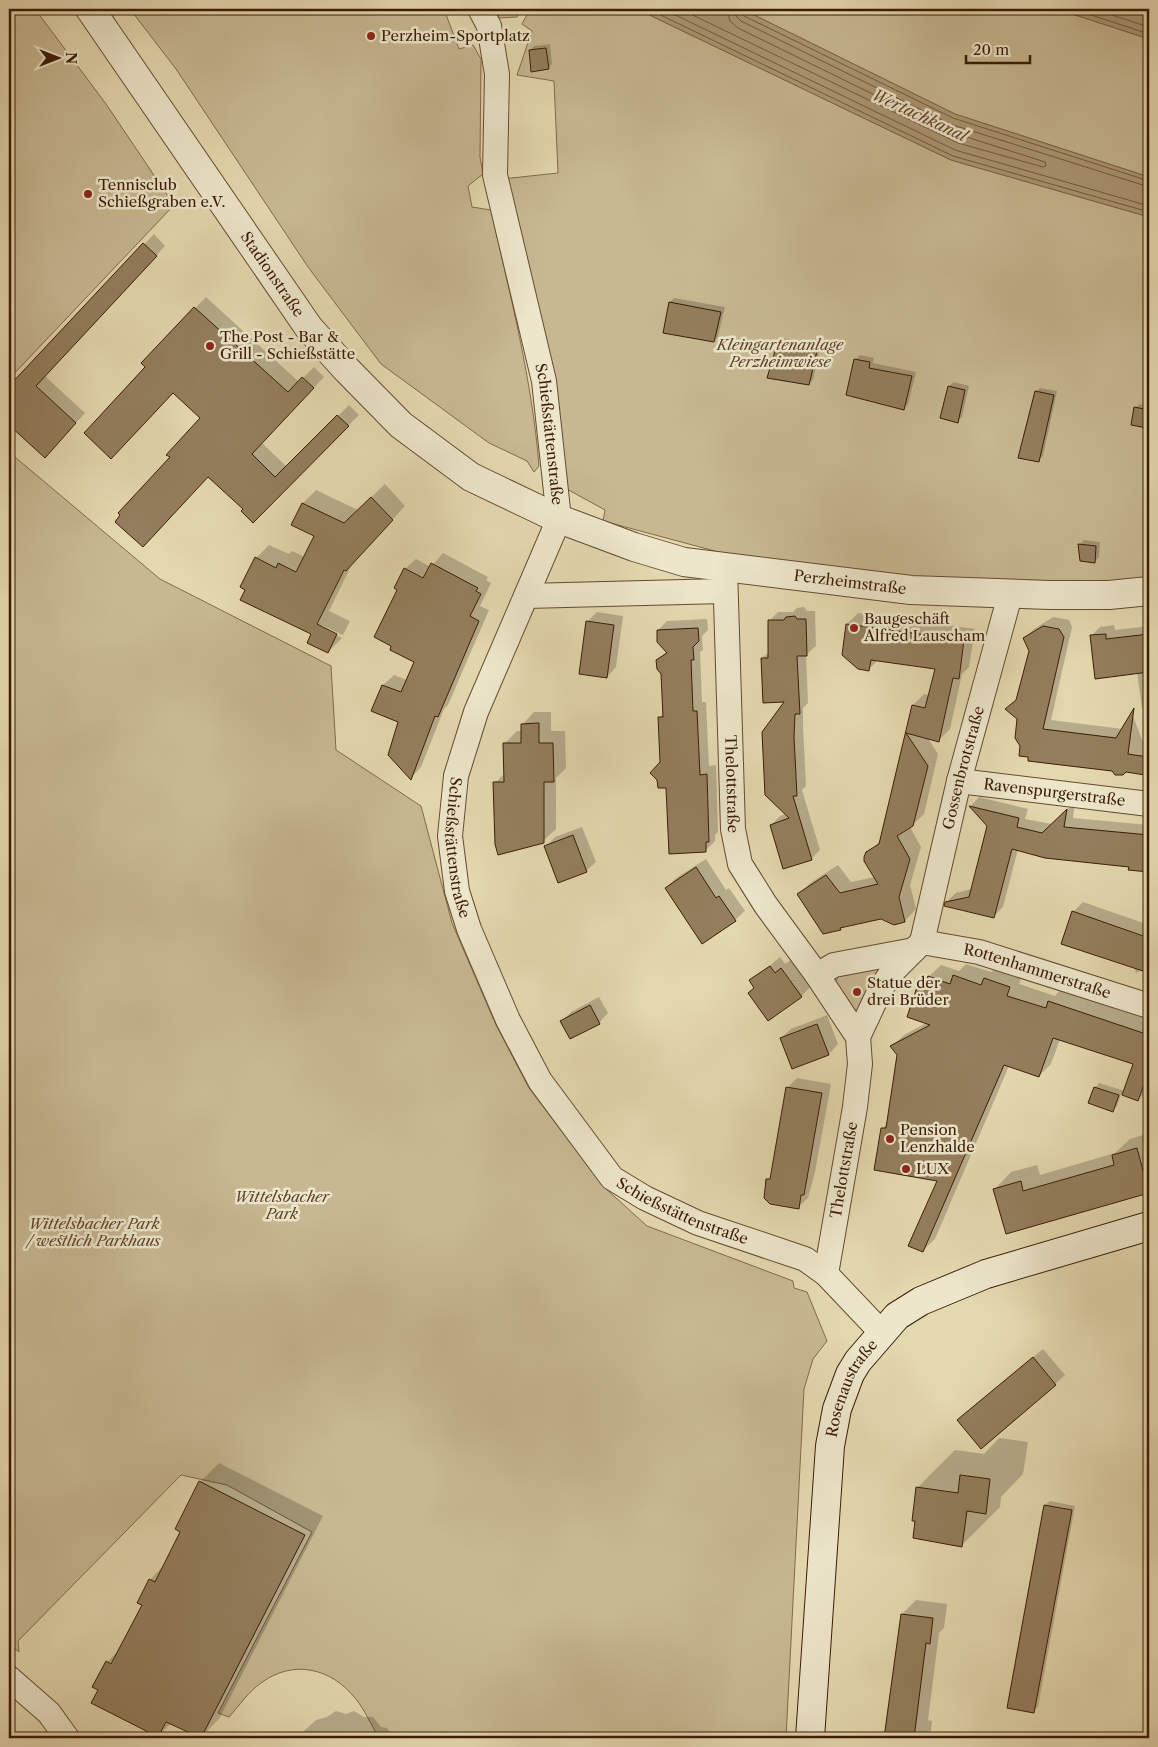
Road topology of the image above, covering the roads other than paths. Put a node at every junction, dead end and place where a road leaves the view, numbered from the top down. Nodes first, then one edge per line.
1 (90, 9) edge
2 (480, 9) edge
3 (559, 519) junction
4 (725, 580) junction
5 (1149, 591) edge
6 (1010, 595) junction
7 (526, 596) junction
8 (959, 781) junction
9 (1149, 804) edge
10 (918, 946) junction
11 (817, 975) junction
12 (1149, 1006) edge
13 (858, 1037) junction
14 (1149, 1226) edge
15 (826, 1274) junction
16 (882, 1333) junction
17 (13, 1690) edge
18 (67, 1738) edge
19 (810, 1738) edge

1 - 3 street, Stadionstraße
2 - 3 street, Schießstättenstraße
3 - 4 street, Perzheimstraße
3 - 7 street, Schießstättenstraße
4 - 6 street, Perzheimstraße
4 - 7 street, Perzheimstraße
4 - 11 street, Thelottstraße
5 - 6 street, Perzheimstraße
6 - 8 street, Gossenbrotstraße
7 - 15 street, Schießstättenstraße
8 - 9 street, Ravenspurgerstraße
8 - 10 street, Gossenbrotstraße
10 - 11 street
10 - 12 street, Rottenhammerstraße
10 - 13 street, Thelottstraße
11 - 13 street, Thelottstraße
13 - 15 street, Thelottstraße
14 - 16 street, Rosenaustraße
15 - 16 street, Schießstättenstraße
16 - 19 street, Rosenaustraße
17 - 18 street

